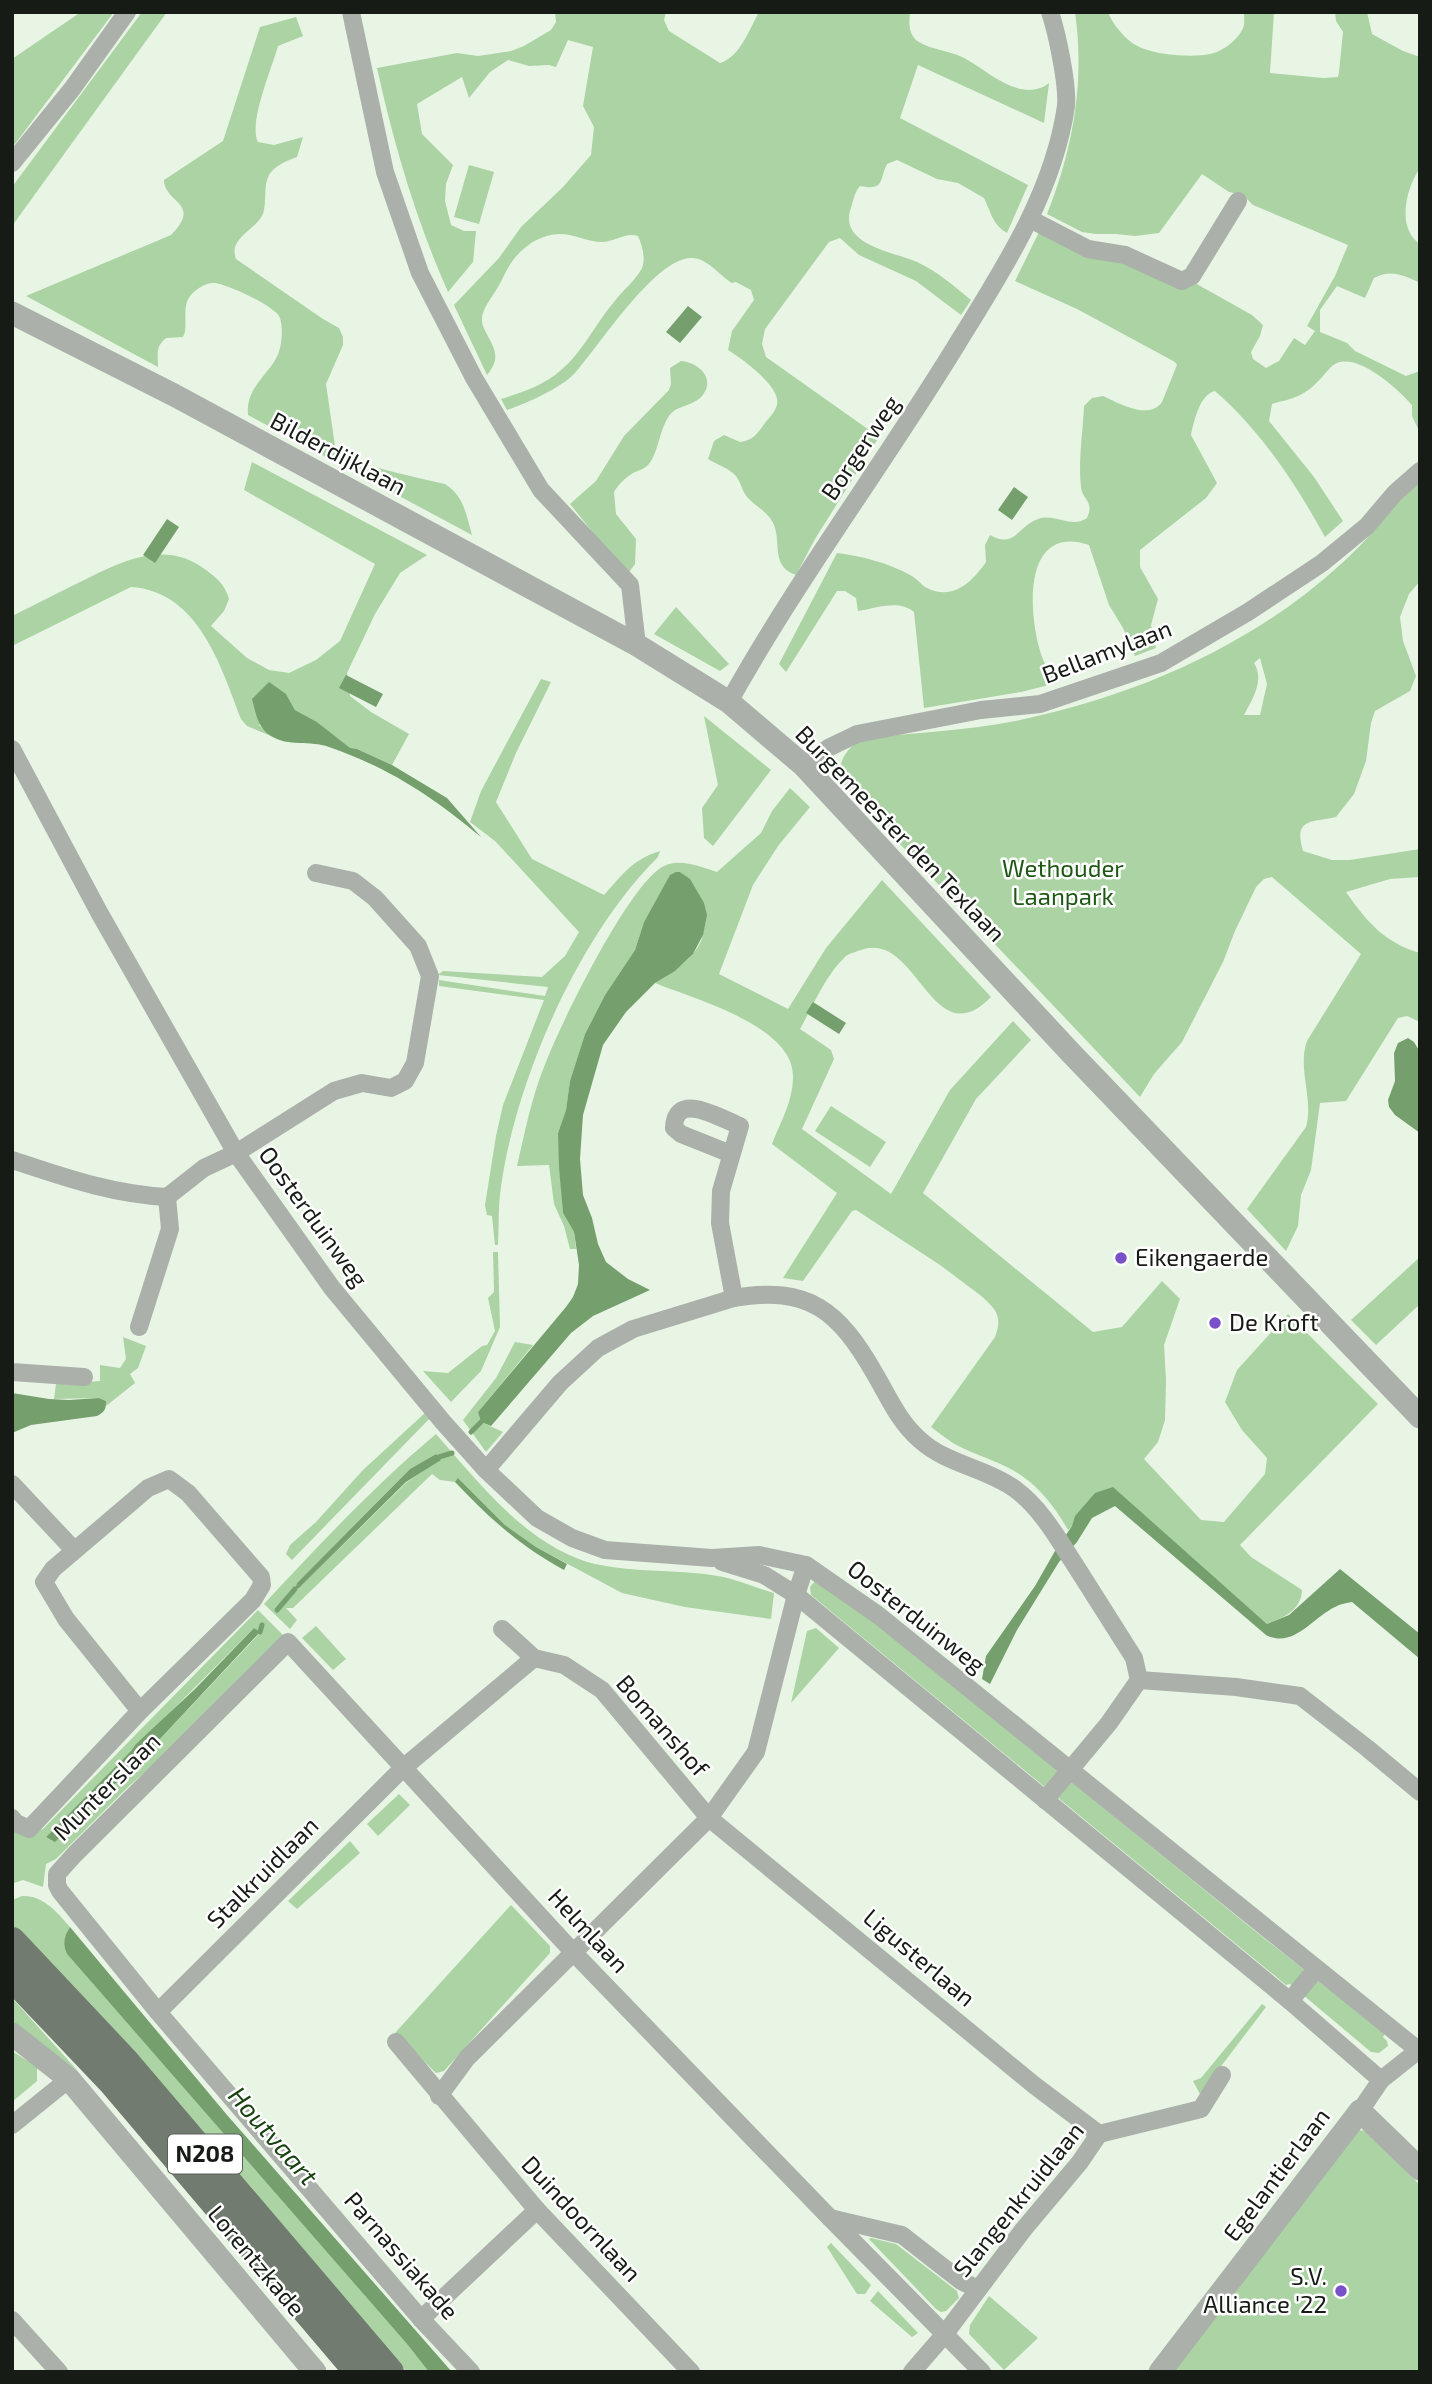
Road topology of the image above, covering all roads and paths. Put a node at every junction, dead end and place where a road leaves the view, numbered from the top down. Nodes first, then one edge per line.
1 (127, 12) edge
2 (351, 12) edge
3 (1051, 12) edge
4 (12, 163) edge
5 (1238, 201) dead end
6 (1030, 219) junction
7 (12, 313) edge
8 (1420, 471) edge
9 (637, 645) junction
10 (729, 702) junction
11 (12, 749) edge
12 (803, 765) junction
13 (316, 873) dead end
14 (236, 1153) junction
15 (731, 1154) dead end
16 (12, 1160) edge
17 (167, 1197) junction
18 (734, 1298) junction
19 (139, 1327) dead end
20 (12, 1372) edge
21 (84, 1377) dead end
22 (1420, 1417) edge
23 (486, 1470) junction
24 (12, 1484) edge
25 (74, 1550) junction
26 (712, 1558) junction
27 (806, 1565) junction
28 (796, 1595) junction
29 (502, 1629) dead end
30 (534, 1658) junction
31 (316, 1671) joint
32 (1139, 1680) junction
33 (140, 1711) junction
34 (402, 1768) junction
35 (1069, 1770) junction
36 (1420, 1792) edge
37 (1045, 1800) junction
38 (12, 1818) edge
39 (709, 1818) junction
40 (12, 1941) edge
41 (574, 1953) junction
42 (1316, 1969) junction
43 (12, 1977) edge
44 (1290, 2001) junction
45 (158, 2012) junction
46 (12, 2034) edge
47 (396, 2042) dead end
48 (1419, 2050) edge
49 (1222, 2075) dead end
50 (69, 2079) junction
51 (1381, 2080) junction
52 (439, 2096) junction
53 (1360, 2111) junction
54 (12, 2125) edge
55 (1099, 2134) junction
56 (1420, 2169) edge
57 (537, 2210) junction
58 (830, 2218) junction
59 (978, 2288) junction
60 (421, 2319) junction
61 (12, 2320) edge
62 (944, 2335) junction
63 (59, 2372) edge
64 (315, 2372) edge
65 (358, 2372) edge
66 (390, 2372) edge
67 (471, 2372) edge
68 (691, 2372) edge
69 (912, 2372) edge
70 (982, 2372) edge
71 (1160, 2372) edge

1 - 4 street
2 - 9 street
3 - 6 street, Borgerweg
5 - 6 street
6 - 10 street, Borgerweg
7 - 9 street, Bilderdijklaan
8 - 12 street, Bellamylaan
9 - 10 street, Burgemeester den Texlaan
10 - 12 street, Burgemeester den Texlaan
11 - 14 street, Oosterduinweg
12 - 22 street, Burgemeester den Texlaan
13 - 14 street
14 - 17 street
14 - 23 street, Oosterduinweg
15 - 18 street
16 - 17 street
17 - 19 street
18 - 23 street
18 - 32 street
20 - 21 street
23 - 26 street, Oosterduinweg
24 - 25 street
25 - 33 street
25 - 33 street
26 - 27 street, Oosterduinweg
26 - 28 street, Oosterduinweg
27 - 28 street
27 - 35 street, Oosterduinweg
28 - 37 street, Oosterduinweg
28 - 39 street
29 - 30 street, Bomanshof
30 - 34 street
30 - 39 street, Bomanshof
31 - 34 street, Helmlaan
31 - 45 street, Munterslaan
32 - 35 street
32 - 36 street
33 - 38 street
34 - 41 street, Helmlaan
34 - 45 street, Stalkruidlaan
35 - 37 street
35 - 42 street, Oosterduinweg
37 - 44 street, Oosterduinweg
39 - 41 street
39 - 55 street, Ligusterlaan
40 - 66 main road, N208
41 - 52 street
41 - 58 street, Helmlaan
42 - 44 street
42 - 48 street, Oosterduinweg
43 - 65 main road, N208
44 - 51 street, Oosterduinweg
45 - 60 street, Parnassiakade
46 - 50 street, Lorentzkade
47 - 52 street, Duindoornlaan
48 - 51 street, Oosterduinweg
49 - 55 street, Slangenkruidlaan
50 - 54 street
50 - 64 street, Lorentzkade
51 - 53 street, Oosterduinweg
52 - 57 street, Duindoornlaan
53 - 56 street
53 - 71 street, Egelantierlaan
55 - 59 street, Slangenkruidlaan
57 - 60 street
57 - 68 street, Duindoornlaan
58 - 59 street
58 - 62 street, Helmlaan
59 - 62 street, Slangenkruidlaan
60 - 67 street, Parnassiakade
61 - 63 street
62 - 69 street, Slangenkruidlaan
62 - 70 street, Helmlaan

